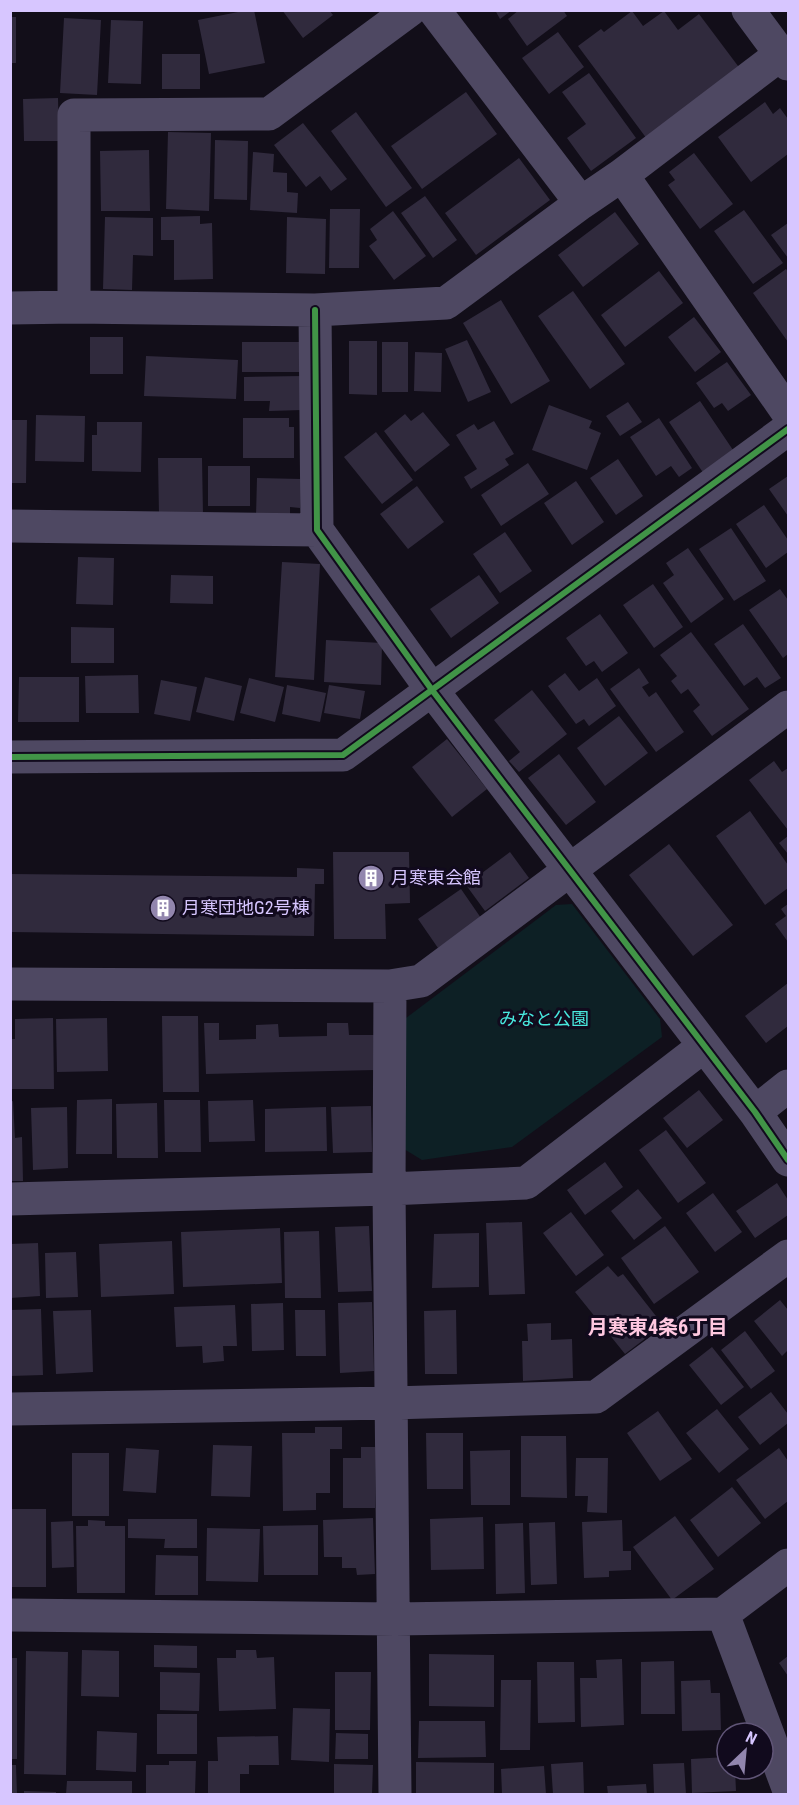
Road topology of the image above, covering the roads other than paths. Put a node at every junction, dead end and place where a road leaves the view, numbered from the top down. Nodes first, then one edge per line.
1 (410, 10) edge
2 (434, 10) edge
3 (748, 10) edge
4 (785, 59) edge
5 (622, 175) junction
6 (581, 203) junction
7 (74, 307) junction
8 (10, 308) edge
9 (315, 310) junction
10 (789, 413) edge
11 (789, 429) edge
12 (10, 526) edge
13 (317, 530) junction
14 (432, 690) junction
15 (789, 707) edge
16 (10, 757) edge
17 (569, 870) junction
18 (10, 984) edge
19 (390, 986) junction
20 (704, 1046) junction
21 (789, 1086) edge
22 (755, 1112) junction
23 (789, 1160) edge
24 (389, 1189) junction
25 (10, 1199) edge
26 (789, 1256) edge
27 (392, 1403) junction
28 (10, 1409) edge
29 (789, 1565) edge
30 (723, 1614) junction
31 (10, 1615) edge
32 (395, 1619) junction
33 (789, 1788) edge
34 (395, 1794) edge

1 - 7 street
2 - 6 street
3 - 4 street
4 - 5 street
5 - 6 street
5 - 10 street
6 - 9 street
7 - 8 street
7 - 9 street
9 - 13 street
11 - 14 street
12 - 13 street
13 - 14 street
14 - 16 street
14 - 17 street
15 - 17 street
17 - 19 street
17 - 20 street
18 - 19 street
19 - 24 street
20 - 22 street
20 - 24 street
21 - 22 street
22 - 23 street
24 - 25 street
24 - 27 street
26 - 27 street
27 - 28 street
27 - 32 street
29 - 30 street
30 - 32 street
30 - 33 street
31 - 32 street
32 - 34 street

